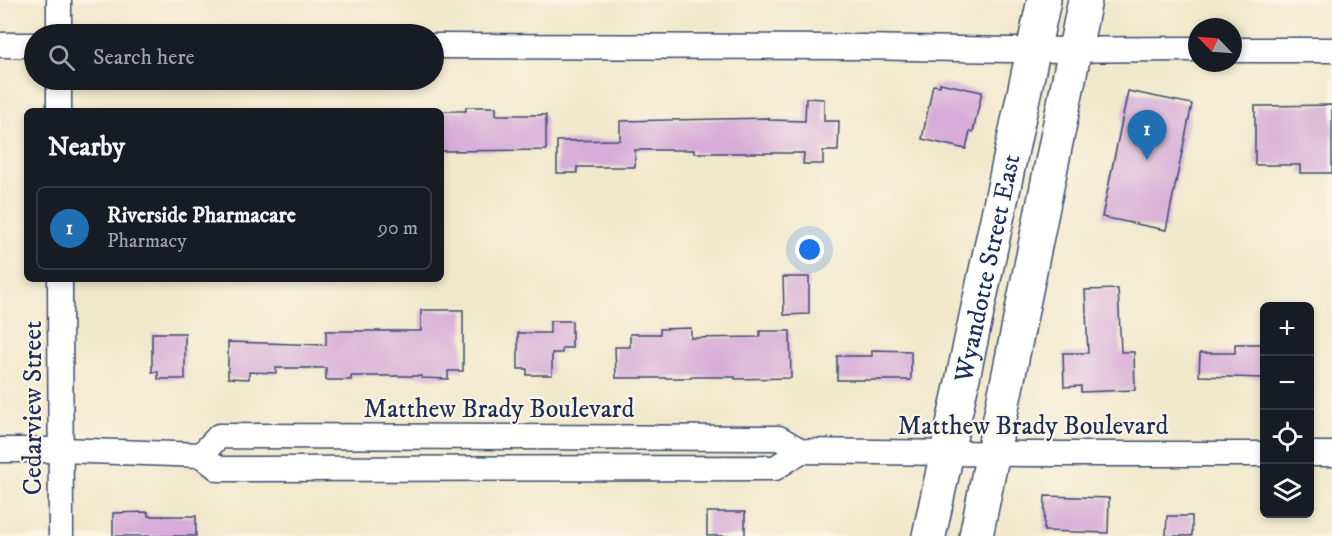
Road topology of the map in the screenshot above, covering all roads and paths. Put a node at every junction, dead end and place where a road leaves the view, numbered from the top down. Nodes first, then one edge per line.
1 (59, 0) edge
2 (1044, 0) edge
3 (1085, 0) edge
4 (59, 24) edge
5 (0, 45) edge
6 (24, 45) edge
7 (444, 46) edge
8 (1034, 49) junction
9 (1075, 49) junction
10 (1188, 49) edge
11 (1242, 50) edge
12 (1332, 50) edge
13 (59, 90) edge
14 (60, 108) edge
15 (60, 282) edge
16 (0, 450) edge
17 (61, 450) junction
18 (801, 451) junction
19 (947, 453) junction
20 (994, 453) junction
21 (1260, 454) edge
22 (1314, 454) edge
23 (1332, 454) edge
24 (201, 455) junction
25 (61, 536) edge
26 (929, 536) edge
27 (976, 536) edge

1 - 4 street
2 - 8 main road, Wyandotte Street East
3 - 9 main road, Wyandotte Street East
5 - 6 street
7 - 8 street
8 - 9 street
8 - 19 main road, Wyandotte Street East
9 - 10 street
9 - 20 main road, Wyandotte Street East
11 - 12 street
13 - 14 street
15 - 17 street, Cedarview Street
16 - 17 street
17 - 24 street
17 - 25 street, Cedarview Street
18 - 19 street, Matthew Brady Boulevard
18 - 24 street
18 - 24 street, Matthew Brady Boulevard
19 - 20 street, Matthew Brady Boulevard
19 - 26 main road, Wyandotte Street East
20 - 21 street, Matthew Brady Boulevard
20 - 27 main road, Wyandotte Street East
22 - 23 street

